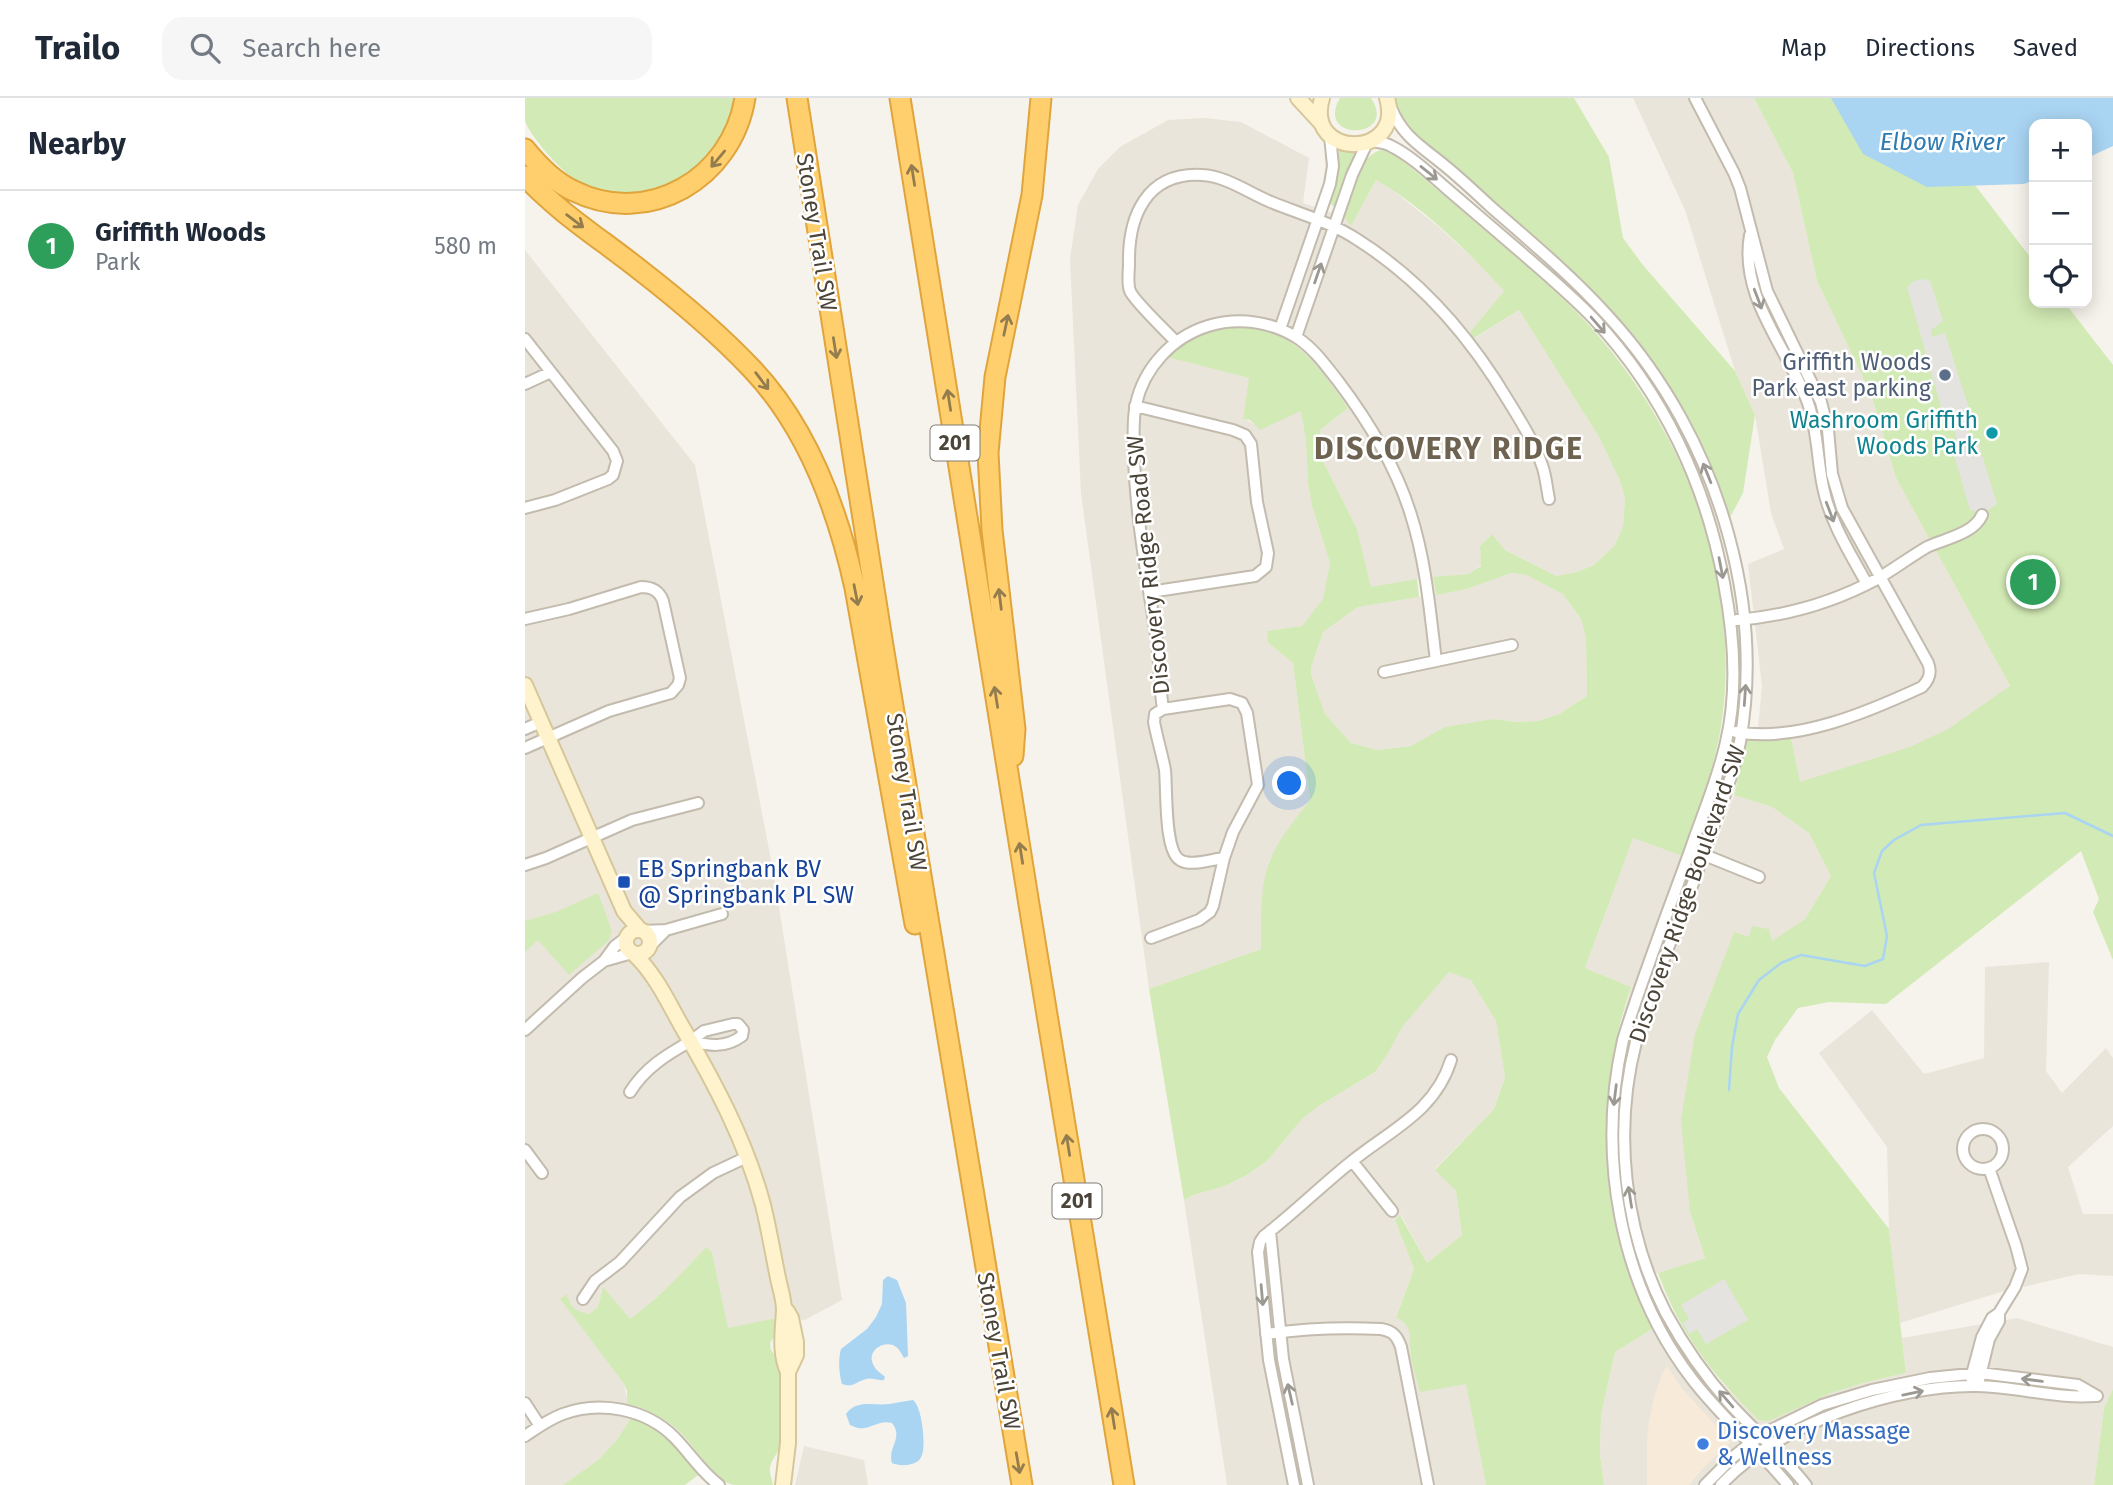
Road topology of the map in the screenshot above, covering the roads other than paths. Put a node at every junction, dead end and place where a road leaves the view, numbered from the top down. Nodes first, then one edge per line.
1 (745, 98) edge
2 (797, 98) edge
3 (900, 98) edge
4 (1039, 98) edge
5 (1298, 98) edge
6 (1322, 98) edge
7 (1695, 98) edge
8 (1388, 99) edge
9 (1327, 130) junction
10 (1369, 142) junction
11 (525, 149) edge
12 (525, 176) edge
13 (1319, 219) junction
14 (1335, 226) junction
15 (1750, 233) junction
16 (1287, 333) junction
17 (525, 339) edge
18 (1176, 342) junction
19 (551, 372) junction
20 (525, 384) edge
21 (1135, 406) junction
22 (1549, 499) dead end
23 (525, 508) edge
24 (1982, 515) dead end
25 (1880, 577) junction
26 (1867, 584) junction
27 (1150, 592) junction
28 (525, 619) edge
29 (1744, 620) junction
30 (1731, 621) junction
31 (1512, 645) dead end
32 (1436, 661) junction
33 (1384, 672) dead end
34 (525, 685) edge
35 (1163, 709) junction
36 (541, 722) junction
37 (525, 729) edge
38 (1728, 731) junction
39 (1741, 733) junction
40 (548, 738) junction
41 (525, 748) edge
42 (1010, 789) junction
43 (698, 803) dead end
44 (592, 837) junction
45 (1690, 849) junction
46 (1703, 855) junction
47 (1224, 858) junction
48 (525, 864) edge
49 (1759, 877) dead end
50 (722, 914) dead end
51 (666, 930) junction
52 (635, 933) junction
53 (1151, 938) dead end
54 (649, 948) junction
55 (633, 953) junction
56 (604, 961) junction
57 (1650, 961) junction
58 (1662, 966) junction
59 (655, 979) junction
60 (525, 1030) edge
61 (691, 1041) junction
62 (1451, 1060) dead end
63 (1618, 1061) junction
64 (1631, 1064) junction
65 (630, 1092) dead end
66 (525, 1150) edge
67 (747, 1157) junction
68 (1352, 1161) junction
69 (1989, 1168) dead end
70 (1626, 1171) junction
71 (1613, 1172) junction
72 (542, 1174) dead end
73 (1392, 1211) dead end
74 (1270, 1231) junction
75 (982, 1250) junction
76 (583, 1299) dead end
77 (1279, 1332) junction
78 (1266, 1334) junction
79 (1683, 1343) junction
80 (1672, 1350) junction
81 (1976, 1374) junction
82 (1973, 1387) junction
83 (1873, 1395) junction
84 (525, 1403) edge
85 (540, 1426) junction
86 (1299, 1434) junction
87 (1761, 1435) junction
88 (525, 1436) edge
89 (1285, 1437) junction
90 (1750, 1443) junction
91 (1771, 1445) junction
92 (1759, 1452) junction
93 (719, 1485) edge
94 (783, 1485) edge
95 (1022, 1485) edge
96 (1124, 1485) edge
97 (1294, 1485) edge
98 (1308, 1485) edge
99 (1428, 1485) edge
100 (1705, 1485) edge
101 (1721, 1485) edge
102 (1788, 1485) edge
103 (1806, 1485) edge

1 -> 11 highway
2 -> 75 highway, Stoney Trail SW
42 -> 3 highway, 201
42 -> 4 highway
5 - 9 street
6 - 9 street
7 - 15 street
8 - 10 street
29 -> 8 street, Discovery Ridge Boulevard SW
9 - 10 street
9 - 13 street
10 - 14 street
10 -> 30 street, Discovery Ridge Boulevard SW
12 -> 75 highway
13 - 14 street
13 - 16 street
13 - 18 street
16 -> 14 street
14 - 22 street
15 - 25 street
15 -> 26 street
16 - 18 street, Discovery Ridge Road SW
16 - 32 street
17 - 19 street
18 - 21 street, Discovery Ridge Road SW
19 - 20 street
19 - 23 street
21 - 27 street, Discovery Ridge Road SW
21 - 27 street
24 - 25 street
25 - 26 street
25 - 39 street
26 - 29 street
27 - 35 street, Discovery Ridge Road SW
28 - 40 street
29 - 30 street
39 -> 29 street, Discovery Ridge Boulevard SW
30 - 38 street, Discovery Ridge Boulevard SW
31 - 32 street
32 - 33 street
34 - 36 street
35 - 47 street, Discovery Ridge Road SW
35 - 47 street
36 - 37 street
36 - 40 street
38 - 39 street
38 - 45 street, Discovery Ridge Boulevard SW
39 - 46 street, Discovery Ridge Boulevard SW
40 - 41 street
40 - 44 street
96 -> 42 highway, 201
43 - 44 street
44 - 48 street
44 - 52 street
45 - 46 street
45 - 57 street, Discovery Ridge Boulevard SW
46 - 49 street
46 - 58 street, Discovery Ridge Boulevard SW
47 - 53 street
50 - 51 street
51 - 52 street
51 - 54 street
52 - 54 street
52 - 55 street
52 - 56 street
54 - 55 street
54 - 59 street
55 - 56 street
55 - 59 street
56 - 60 street
57 - 58 street
57 - 63 street, Discovery Ridge Boulevard SW
58 - 64 street, Discovery Ridge Boulevard SW
59 - 61 street
61 - 65 street
61 - 67 street
62 - 68 street
63 - 64 street
63 -> 71 street, Discovery Ridge Boulevard SW
64 - 70 street, Discovery Ridge Boulevard SW
66 - 72 street
67 - 76 street
67 - 94 street
68 - 73 street
68 - 74 street
69 - 81 street
70 - 71 street
79 -> 70 street, Discovery Ridge Boulevard SW
71 - 80 street, Discovery Ridge Boulevard SW
74 - 77 street
74 -> 78 street
75 -> 95 highway, Stoney Trail SW
77 - 78 street
86 -> 77 street
77 - 99 street
78 - 89 street
79 - 80 street
87 -> 79 street, Discovery Ridge Boulevard SW
80 - 90 street, Discovery Ridge Boulevard SW
81 - 82 street
82 -> 81 street
81 - 83 street
83 -> 82 street
83 - 87 street
83 - 91 street
84 - 85 street
85 - 88 street
85 - 93 street
86 - 89 street
86 - 98 street
87 - 90 street
87 - 91 street, Discovery Ridge Boulevard SW
89 - 97 street
90 - 92 street, Discovery Ridge Boulevard SW
90 - 100 street
91 - 92 street
91 - 103 street, Discovery Ridge Boulevard SW
92 - 101 street
92 - 102 street, Discovery Ridge Boulevard SW

